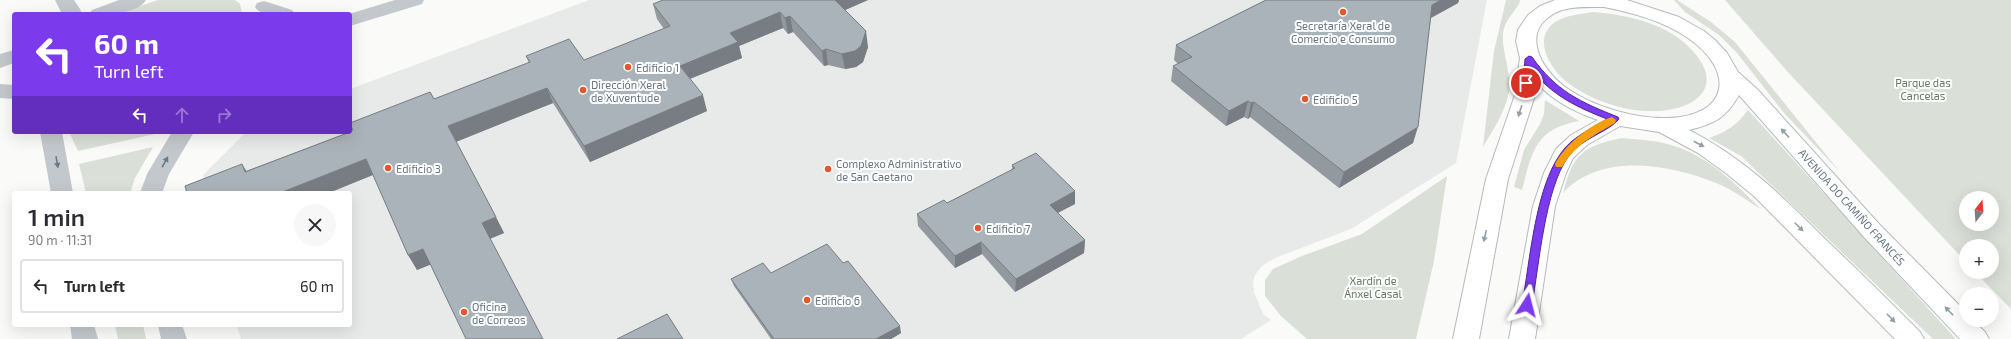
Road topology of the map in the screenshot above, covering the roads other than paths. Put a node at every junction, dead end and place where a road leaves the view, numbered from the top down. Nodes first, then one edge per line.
1 (64, 0) edge
2 (114, 0) edge
3 (137, 0) edge
4 (415, 0) edge
5 (1657, 0) edge
6 (1547, 4) edge
7 (265, 5) edge
8 (72, 12) edge
9 (97, 12) edge
10 (104, 12) edge
11 (281, 12) edge
12 (352, 19) edge
13 (1669, 19) junction
14 (12, 57) edge
15 (1529, 59) junction
16 (0, 61) edge
17 (1729, 75) junction
18 (0, 91) edge
19 (12, 92) edge
20 (1614, 119) junction
21 (1664, 126) junction
22 (51, 134) edge
23 (182, 134) edge
24 (62, 191) edge
25 (152, 191) edge
26 (82, 327) edge
27 (171, 327) edge
28 (85, 339) edge
29 (174, 339) edge
30 (1466, 339) edge
31 (1522, 339) edge
32 (1911, 339) edge
33 (1976, 339) edge

1 - 8 street
2 - 9 street
3 - 10 street
4 - 12 street
5 - 13 main road
6 - 13 main road
6 - 15 main road
7 - 11 street
13 - 17 main road
14 - 16 street
15 - 20 main road
15 -> 30 main road
17 - 21 main road
33 -> 17 main road, AVENIDA DO CAMIÑO FRANCÉS
18 - 19 street
20 - 21 main road
20 - 31 main road
21 -> 32 main road
22 -> 24 street
25 -> 23 street
26 - 28 street
27 - 29 street

